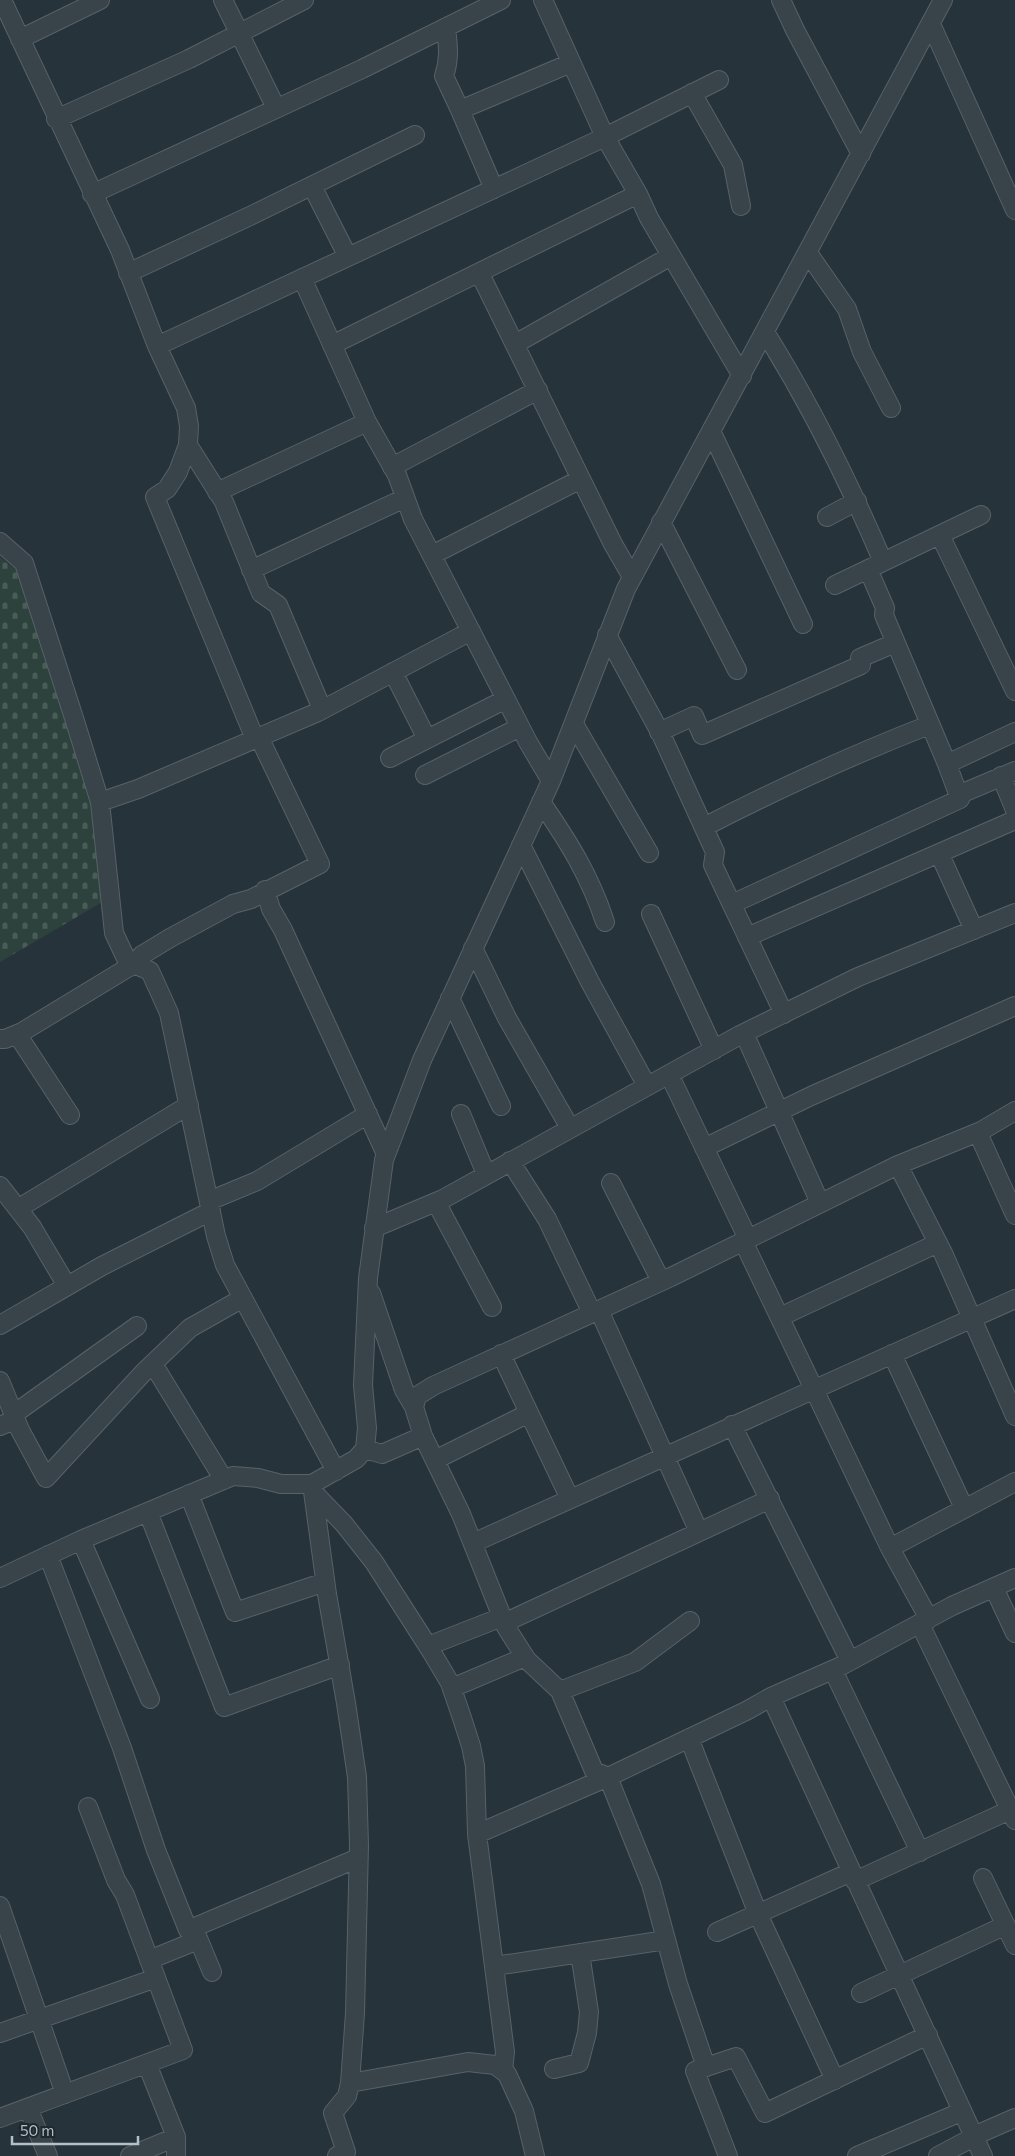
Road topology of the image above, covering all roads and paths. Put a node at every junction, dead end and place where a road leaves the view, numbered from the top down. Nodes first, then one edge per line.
1 (2, 0) edge
2 (100, 0) edge
3 (222, 0) edge
4 (304, 0) edge
5 (501, 0) edge
6 (543, 0) edge
7 (781, 0) edge
8 (943, 0) edge
9 (931, 24) junction
10 (446, 27) junction
11 (240, 33) junction
12 (20, 39) junction
13 (571, 63) junction
14 (719, 80) dead end
15 (692, 93) junction
16 (276, 108) junction
17 (460, 110) junction
18 (56, 119) junction
19 (415, 135) dead end
20 (605, 136) junction
21 (861, 154) junction
22 (312, 186) junction
23 (494, 189) junction
24 (92, 194) junction
25 (638, 194) junction
26 (741, 206) dead end
27 (1015, 210) edge
28 (808, 253) junction
29 (671, 256) junction
30 (348, 257) junction
31 (128, 273) junction
32 (480, 274) junction
33 (302, 278) junction
34 (765, 332) junction
35 (515, 344) junction
36 (332, 345) junction
37 (157, 346) junction
38 (742, 376) junction
39 (538, 390) junction
40 (891, 408) dead end
41 (367, 422) junction
42 (711, 431) junction
43 (188, 445) junction
44 (392, 467) junction
45 (582, 479) junction
46 (217, 492) junction
47 (405, 498) junction
48 (857, 501) junction
49 (981, 515) dead end
50 (827, 517) dead end
51 (661, 522) junction
52 (940, 535) junction
53 (0, 542) edge
54 (432, 556) junction
55 (876, 565) junction
56 (251, 570) junction
57 (632, 577) junction
58 (835, 585) dead end
59 (803, 624) dead end
60 (471, 631) junction
61 (608, 635) junction
62 (895, 643) junction
63 (737, 670) dead end
64 (393, 672) junction
65 (1015, 691) edge
66 (506, 699) junction
67 (322, 709) junction
68 (574, 724) junction
69 (929, 725) junction
70 (520, 727) junction
71 (659, 732) junction
72 (1015, 732) edge
73 (257, 738) junction
74 (428, 739) junction
75 (390, 758) dead end
76 (947, 764) junction
77 (1008, 774) edge
78 (425, 775) dead end
79 (551, 781) junction
80 (958, 795) junction
81 (100, 802) junction
82 (541, 802) junction
83 (1015, 810) edge
84 (1015, 820) edge
85 (704, 828) junction
86 (521, 845) junction
87 (650, 852) dead end
88 (940, 854) junction
89 (265, 890) junction
90 (732, 904) junction
91 (1015, 913) edge
92 (651, 914) dead end
93 (605, 922) dead end
94 (974, 930) junction
95 (748, 937) junction
96 (473, 948) junction
97 (132, 965) junction
98 (450, 998) junction
99 (1015, 1006) edge
100 (784, 1014) junction
101 (744, 1033) junction
102 (8, 1037) edge
103 (714, 1050) junction
104 (669, 1074) junction
105 (647, 1086) junction
106 (189, 1105) junction
107 (501, 1106) dead end
108 (779, 1111) junction
109 (1015, 1112) edge
110 (368, 1114) junction
111 (461, 1114) dead end
112 (70, 1115) dead end
113 (570, 1128) junction
114 (978, 1132) junction
115 (704, 1148) junction
116 (385, 1152) junction
117 (510, 1161) junction
118 (898, 1166) junction
119 (486, 1174) junction
120 (612, 1183) dead end
121 (0, 1186) edge
122 (436, 1202) junction
123 (820, 1204) junction
124 (210, 1206) junction
125 (19, 1208) junction
126 (1015, 1215) edge
127 (374, 1228) junction
128 (745, 1240) junction
129 (938, 1243) junction
130 (660, 1281) junction
131 (368, 1282) junction
132 (67, 1286) junction
133 (243, 1298) junction
134 (1015, 1299) edge
135 (492, 1307) dead end
136 (596, 1311) junction
137 (780, 1317) junction
138 (972, 1319) junction
139 (0, 1326) edge
140 (137, 1326) dead end
141 (501, 1354) junction
142 (892, 1354) junction
143 (153, 1364) junction
144 (0, 1381) edge
145 (814, 1388) junction
146 (1011, 1394) edge
147 (414, 1407) junction
148 (529, 1413) junction
149 (1015, 1416) edge
150 (10, 1420) edge
151 (732, 1425) junction
152 (423, 1436) junction
153 (365, 1450) junction
154 (663, 1456) junction
155 (435, 1460) junction
156 (336, 1471) junction
157 (224, 1480) junction
158 (1015, 1482) edge
159 (313, 1489) junction
160 (189, 1494) junction
161 (770, 1498) junction
162 (570, 1499) junction
163 (964, 1508) junction
164 (148, 1512) junction
165 (699, 1532) junction
166 (81, 1540) junction
167 (473, 1543) junction
168 (890, 1548) junction
169 (48, 1555) junction
170 (0, 1578) edge
171 (1015, 1578) edge
172 (325, 1582) junction
173 (994, 1588) junction
174 (503, 1620) junction
175 (690, 1620) dead end
176 (924, 1621) junction
177 (1015, 1633) edge
178 (428, 1646) junction
179 (525, 1657) junction
180 (850, 1661) junction
181 (340, 1666) junction
182 (833, 1670) junction
183 (452, 1688) junction
184 (560, 1691) junction
185 (772, 1697) junction
186 (150, 1699) dead end
187 (689, 1738) junction
188 (608, 1776) junction
189 (88, 1807) dead end
190 (1013, 1815) edge
191 (477, 1834) junction
192 (920, 1852) junction
193 (358, 1858) junction
194 (853, 1877) junction
195 (984, 1878) dead end
196 (0, 1906) edge
197 (758, 1914) junction
198 (1006, 1925) junction
199 (717, 1932) dead end
200 (196, 1934) junction
201 (666, 1940) junction
202 (1015, 1945) edge
203 (7, 1951) edge
204 (580, 1953) junction
205 (149, 1960) junction
206 (495, 1966) junction
207 (212, 1972) dead end
208 (900, 1975) junction
209 (156, 1978) junction
210 (861, 1993) dead end
211 (40, 2020) junction
212 (0, 2033) edge
213 (928, 2035) junction
214 (147, 2064) junction
215 (706, 2067) junction
216 (554, 2069) dead end
217 (503, 2071) junction
218 (834, 2080) junction
219 (350, 2083) junction
220 (65, 2094) junction
221 (28, 2108) junction
222 (961, 2112) junction
223 (0, 2118) edge
224 (1015, 2118) edge
225 (974, 2136) junction
226 (176, 2137) junction
227 (48, 2156) edge
228 (130, 2156) edge
229 (176, 2156) edge
230 (338, 2156) edge
231 (535, 2156) edge
232 (728, 2156) edge
233 (856, 2156) edge
234 (938, 2156) edge
235 (983, 2156) edge

1 - 12 street
2 - 12 street
3 - 11 street
4 - 11 street
5 - 10 street
6 - 13 street
7 - 21 street
8 - 9 street
9 - 21 street
9 - 27 street
10 - 16 street
10 - 17 street
11 - 16 street
11 - 18 street
12 - 18 street
13 - 17 street
13 - 20 street
14 - 15 street
15 - 20 street
15 - 26 street
16 - 24 street
17 - 23 street
18 - 24 street
19 - 22 street
20 - 23 street
20 - 25 street
21 - 28 street
22 - 30 street
22 - 31 street
23 - 30 street
24 - 31 street
25 - 29 street
25 - 32 street
28 - 34 street
28 - 40 street
29 - 35 street
29 - 38 street
30 - 33 street
31 - 37 street
32 - 35 street
32 - 36 street
33 - 36 street
33 - 37 street
34 - 38 street
34 - 48 street
35 - 39 street
36 - 41 street
37 - 43 street
38 - 42 street
39 - 44 street
39 - 45 street
41 - 44 street
41 - 46 street
42 - 51 street
42 - 59 street
43 - 46 street
43 - 73 street
44 - 47 street
45 - 54 street
45 - 57 street
46 - 56 street
47 - 54 street
47 - 56 street
48 - 50 street
48 - 55 street
49 - 52 street
51 - 57 street
51 - 63 street
52 - 55 street
52 - 65 street
53 - 81 street
54 - 60 street
55 - 58 street
55 - 62 street
56 - 67 street
57 - 61 street
60 - 64 street
60 - 66 street
61 - 68 street
61 - 71 street
62 - 69 street
62 - 71 street
64 - 67 street
64 - 74 street
66 - 70 street
66 - 74 street
67 - 73 street
68 - 79 street
68 - 87 street
69 - 76 street
69 - 85 street
70 - 78 street
70 - 79 street
71 - 85 street
72 - 76 street
73 - 81 street
73 - 89 street
74 - 75 street
76 - 80 street
77 - 80 street
77 - 83 street
79 - 82 street
80 - 90 street
81 - 97 street
82 - 86 street
82 - 93 street
84 - 88 street
85 - 90 street
86 - 96 street
86 - 105 street
88 - 94 street
88 - 95 street
89 - 97 street
89 - 110 street
90 - 95 street
91 - 94 street
92 - 103 street
94 - 100 street
95 - 100 street
96 - 98 street
96 - 113 street
97 - 102 street
97 - 106 street
98 - 107 street
98 - 116 street
99 - 108 street
100 - 101 street
101 - 103 street
101 - 108 street
102 - 112 street
103 - 104 street
104 - 105 street
104 - 115 street
105 - 113 street
106 - 124 street
106 - 125 street
108 - 115 street
108 - 123 street
109 - 114 street
110 - 116 street
110 - 124 street
111 - 119 street
113 - 117 street
114 - 118 street
114 - 126 street
115 - 128 street
116 - 127 street
117 - 119 street
117 - 136 street
118 - 123 street
118 - 129 street
119 - 122 street
120 - 130 street
121 - 125 street
122 - 127 street
122 - 135 street
123 - 128 street
124 - 132 street
124 - 133 street
125 - 132 street
127 - 131 street
128 - 130 street
128 - 137 street
129 - 137 street
129 - 138 street
130 - 136 street
131 - 147 street
131 - 153 street
132 - 139 street
133 - 143 street
133 - 156 street
134 - 138 street
136 - 141 street
136 - 154 street
137 - 145 street
138 - 142 street
138 - 146 street
140 - 150 street
141 - 147 street
141 - 148 street
142 - 145 street
142 - 163 street
143 - 150 street
143 - 157 street
144 - 150 street
145 - 151 street
145 - 168 street
146 - 149 street
147 - 152 street
148 - 155 street
148 - 162 street
151 - 154 street
151 - 161 street
152 - 153 street
152 - 155 street
153 - 156 street
154 - 162 street
154 - 165 street
155 - 167 street
156 - 159 street
157 - 159 street
157 - 160 street
158 - 163 street
159 - 172 street
159 - 178 street
160 - 164 street
160 - 172 street
161 - 165 street
161 - 180 street
162 - 167 street
163 - 168 street
164 - 166 street
164 - 181 street
165 - 174 street
166 - 169 street
166 - 186 street
167 - 174 street
168 - 176 street
169 - 170 street
169 - 200 street
171 - 173 street
172 - 181 street
173 - 176 street
173 - 177 street
174 - 178 street
174 - 179 street
175 - 184 street
176 - 180 street
176 - 190 street
178 - 183 street
179 - 183 street
179 - 184 street
180 - 182 street
181 - 193 street
182 - 185 street
182 - 192 street
183 - 191 street
184 - 188 street
185 - 187 street
185 - 194 street
187 - 188 street
187 - 197 street
188 - 191 street
188 - 201 street
189 - 205 street
190 - 192 street
191 - 206 street
192 - 194 street
193 - 200 street
193 - 219 street
194 - 197 street
194 - 208 street
195 - 198 street
196 - 203 street
197 - 199 street
197 - 218 street
198 - 202 street
198 - 208 street
200 - 205 street
200 - 207 street
201 - 204 street
201 - 215 street
203 - 211 street
204 - 206 street
204 - 216 street
205 - 209 street
206 - 217 street
208 - 210 street
208 - 213 street
209 - 211 street
209 - 214 street
211 - 212 street
211 - 220 street
213 - 218 street
213 - 222 street
214 - 220 street
214 - 226 street
215 - 218 street
215 - 232 street
217 - 219 street
217 - 231 street
219 - 230 street
220 - 221 street
221 - 223 street
221 - 227 street
222 - 225 street
222 - 233 street
224 - 225 street
225 - 234 street
225 - 235 street
226 - 228 street
226 - 229 street

